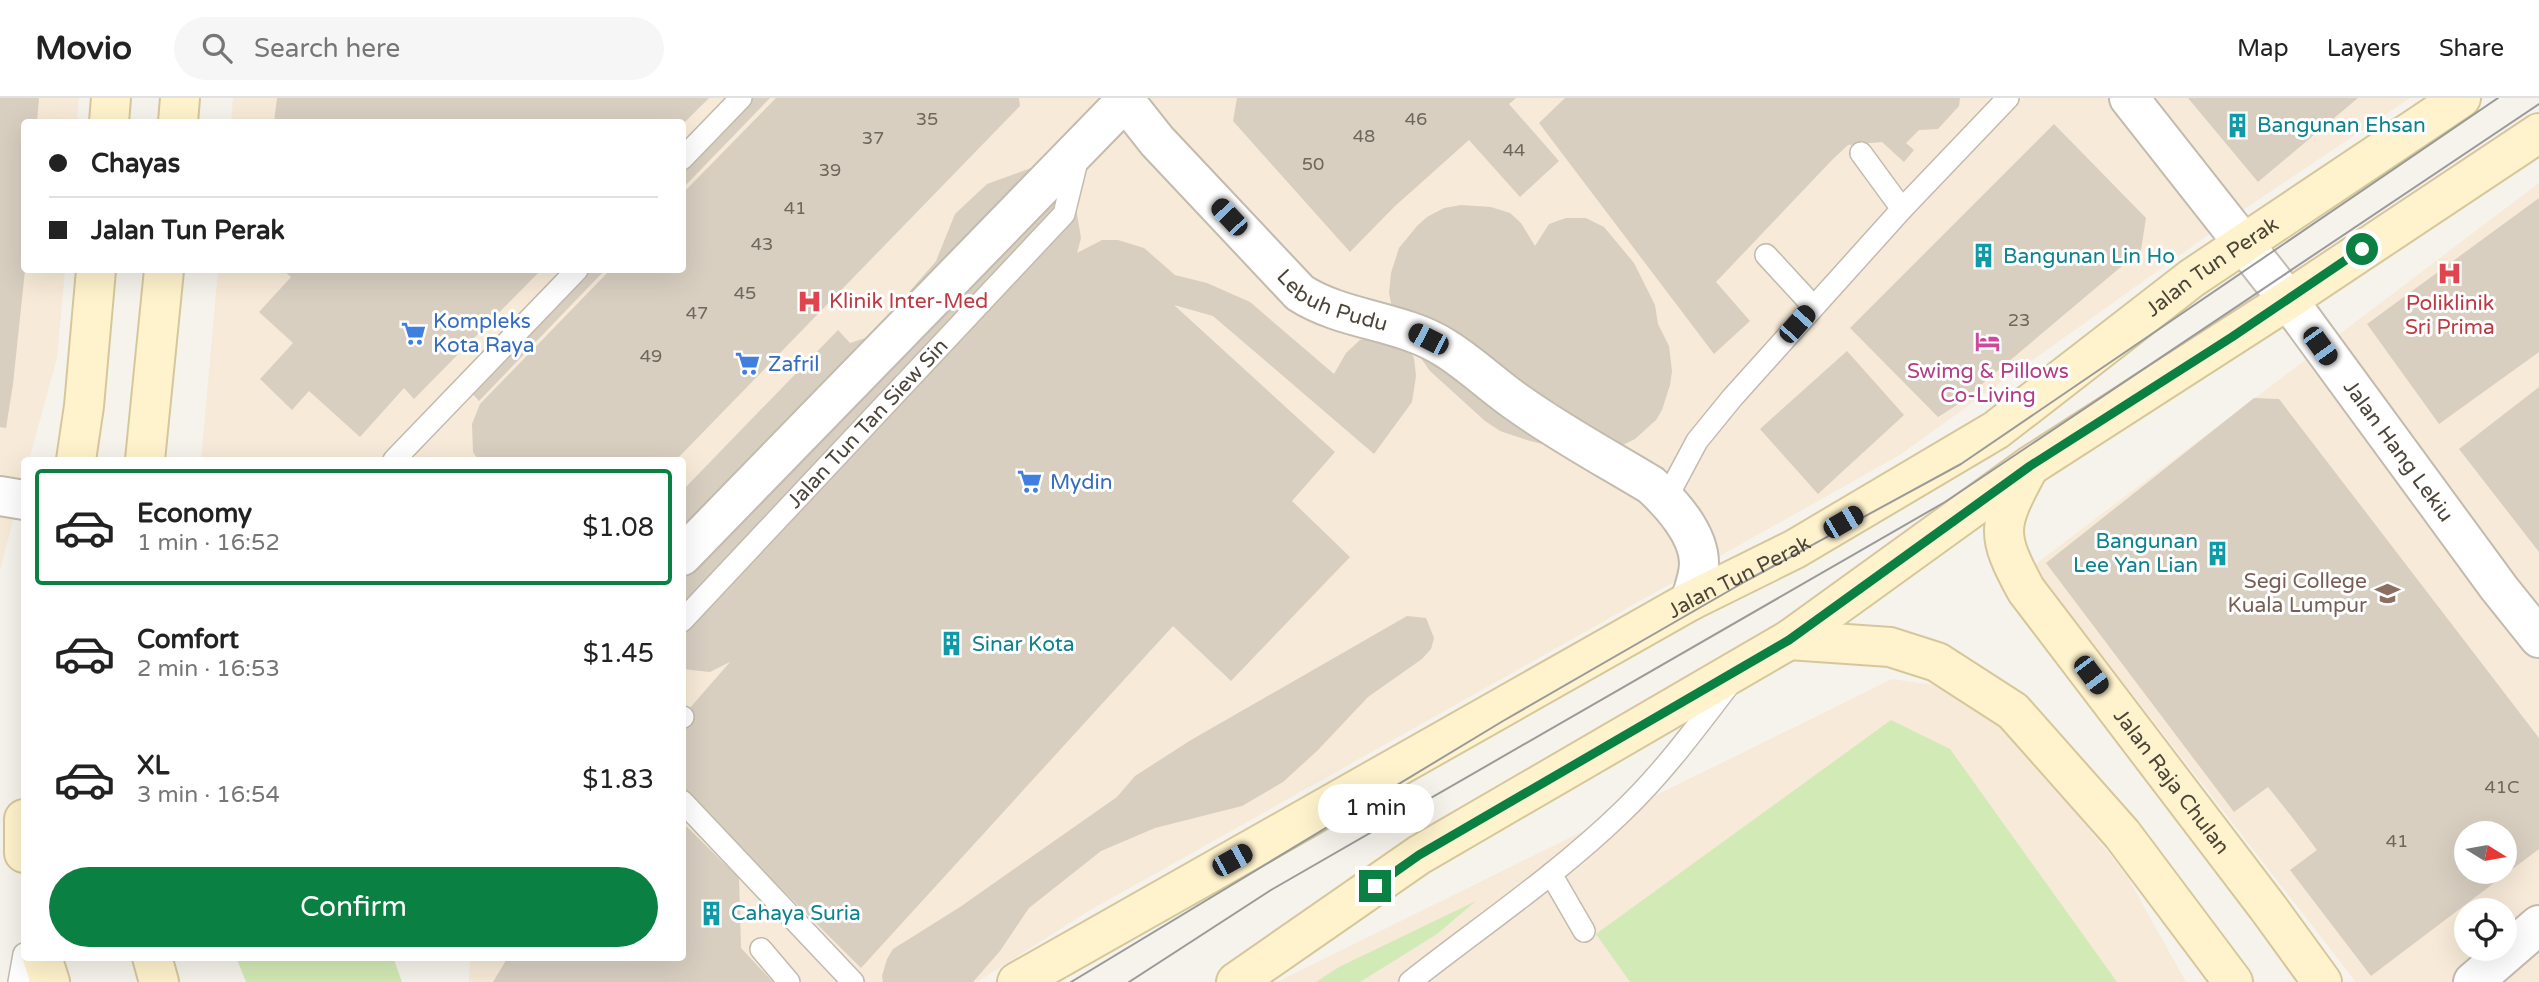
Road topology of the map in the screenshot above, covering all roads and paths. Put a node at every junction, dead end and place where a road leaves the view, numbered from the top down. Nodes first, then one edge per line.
1 (111, 98) edge
2 (180, 98) edge
3 (741, 98) edge
4 (2008, 98) edge
5 (2129, 98) edge
6 (2461, 98) edge
7 (1125, 99) edge
8 (109, 119) edge
9 (178, 119) edge
10 (2539, 132) edge
11 (1080, 148) junction
12 (1861, 153) dead end
13 (686, 155) edge
14 (1902, 209) junction
15 (2244, 243) junction
16 (1766, 256) dead end
17 (96, 273) edge
18 (164, 273) edge
19 (574, 273) edge
20 (2288, 300) junction
21 (1813, 306) junction
22 (76, 457) edge
23 (145, 457) edge
24 (397, 457) edge
25 (2030, 466) junction
26 (0, 496) edge
27 (1667, 499) junction
28 (21, 500) edge
29 (686, 552) edge
30 (1690, 601) junction
31 (686, 617) edge
32 (2539, 638) edge
33 (1789, 640) junction
34 (1741, 670) junction
35 (686, 805) edge
36 (1551, 874) junction
37 (2539, 925) edge
38 (1584, 931) dead end
39 (761, 949) dead end
40 (23, 961) edge
41 (43, 961) edge
42 (153, 961) edge
43 (19, 982) edge
44 (50, 982) edge
45 (159, 982) edge
46 (789, 982) edge
47 (853, 982) edge
48 (1017, 982) edge
49 (1236, 982) edge
50 (1410, 982) edge
51 (2233, 982) edge
52 (2322, 982) edge
53 (2473, 982) edge

1 - 8 main road
2 - 9 main road
3 - 13 lane
4 - 14 lane
5 - 15 street, Jalan Hang Lekiu
6 - 15 main road, Jalan Tun Perak
7 - 11 street, Jalan Tun Tan Siew Sin
7 - 27 street, Lebuh Pudu
10 - 20 main road
11 - 29 street, Jalan Tun Tan Siew Sin
11 - 31 lane, Jalan Tun Tan Siew Sin
12 - 14 lane
14 - 21 lane
15 - 20 street, Jalan Hang Lekiu
15 - 30 main road, Jalan Tun Perak
16 - 21 lane
17 - 22 main road
18 - 23 main road
19 - 24 lane
20 - 25 main road
20 - 32 street, Jalan Hang Lekiu
21 - 27 lane
25 - 33 main road
25 - 52 main road, Jalan Raja Chulan
26 - 28 street
27 - 30 street, Lebuh Pudu
30 - 48 main road, Jalan Tun Perak
33 - 34 main road
33 - 51 main road
34 - 36 lane
34 - 49 main road
35 - 47 lane
36 - 38 lane
36 - 50 lane
37 - 53 street
39 - 46 lane
40 - 43 lane
41 - 44 main road
42 - 45 main road

